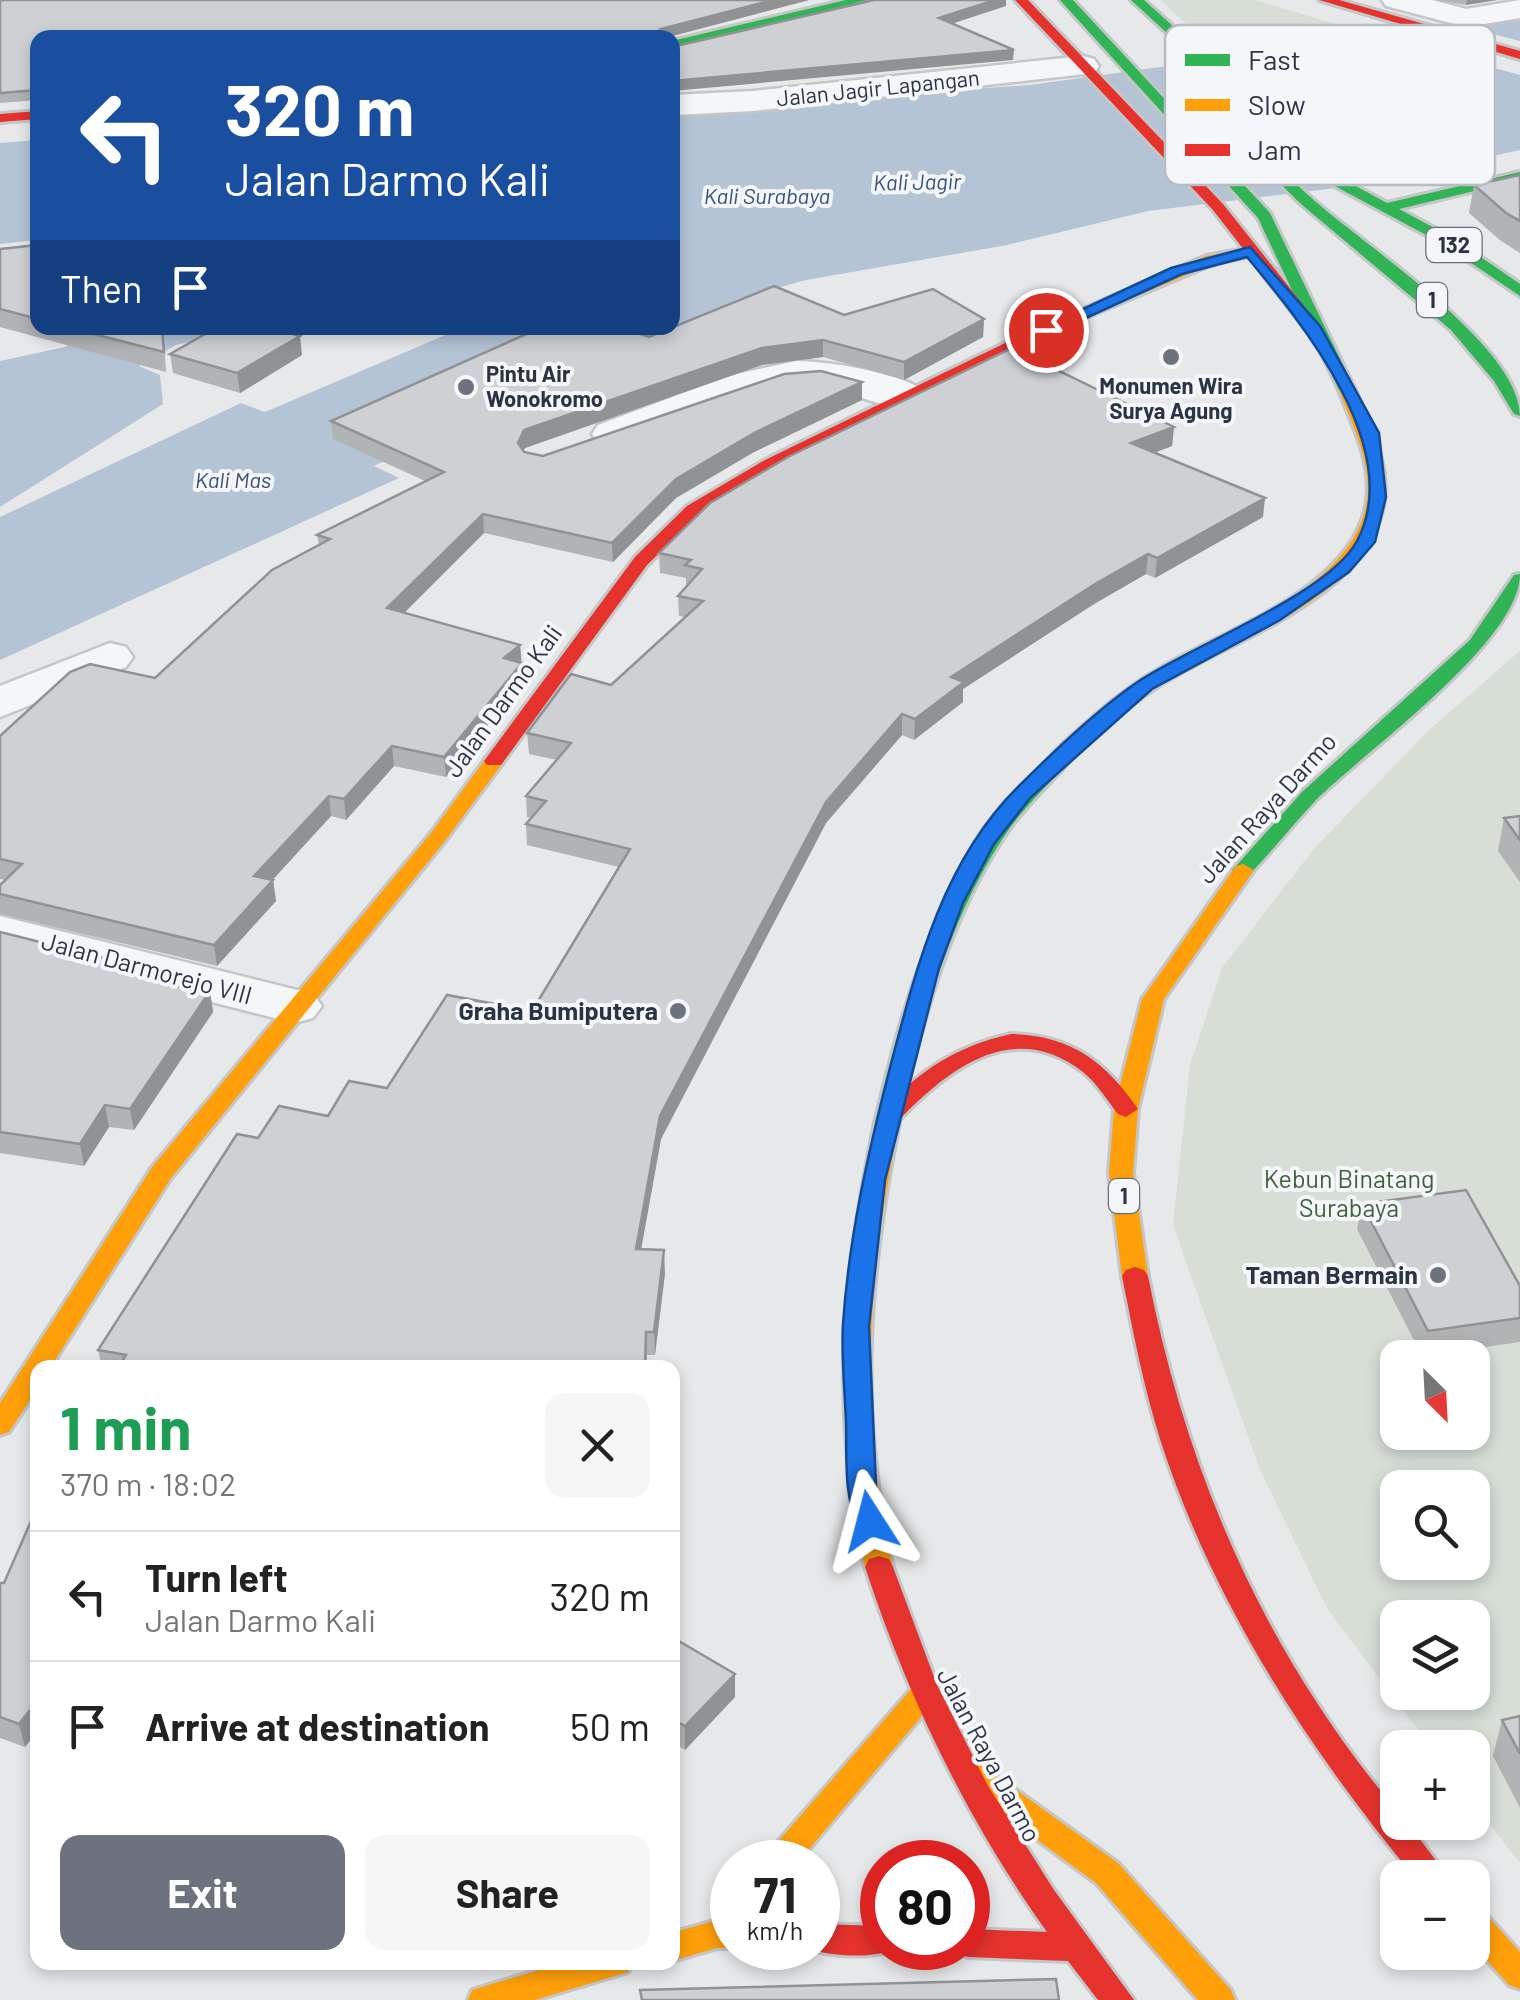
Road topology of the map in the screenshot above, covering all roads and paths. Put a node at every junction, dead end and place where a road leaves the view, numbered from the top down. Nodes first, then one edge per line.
1 (862, 0) edge
2 (1021, 0) edge
3 (1066, 0) edge
4 (1137, 0) edge
5 (1325, 0) edge
6 (1397, 0) edge
7 (1520, 9) edge
8 (1417, 25) edge
9 (1165, 27) edge
10 (680, 43) edge
11 (1495, 48) edge
12 (1520, 55) edge
13 (1086, 69) junction
14 (680, 104) edge
15 (1165, 108) edge
16 (30, 116) edge
17 (0, 118) edge
18 (1165, 152) edge
19 (1520, 176) edge
20 (1495, 181) edge
21 (1197, 185) edge
22 (1236, 185) edge
23 (1292, 185) edge
24 (1343, 185) edge
25 (1471, 185) edge
26 (1373, 203) junction
27 (1250, 252) junction
28 (1520, 291) edge
29 (1314, 329) junction
30 (910, 397) junction
31 (1520, 411) edge
32 (578, 446) edge
33 (1520, 579) edge
34 (110, 656) dead end
35 (0, 702) edge
36 (0, 932) edge
37 (294, 1006) junction
38 (1126, 1109) junction
39 (886, 1122) junction
40 (39, 1360) edge
41 (30, 1374) edge
42 (3, 1415) edge
43 (922, 1696) junction
44 (961, 1767) junction
45 (798, 1840) edge
46 (1418, 1860) edge
47 (710, 1934) edge
48 (1490, 1941) edge
49 (680, 1944) edge
50 (990, 1944) edge
51 (1073, 1947) junction
52 (588, 1970) edge
53 (1520, 1974) edge
54 (484, 2000) edge
55 (1118, 2000) edge
56 (1220, 2000) edge

1 - 10 main road
2 - 13 main road, Jalan Raya Darmo
3 - 15 main road
4 - 9 main road, 132
5 - 8 main road
6 - 7 street
11 - 12 main road
13 - 14 street, Jalan Jagir Lapangan
13 - 18 main road, Jalan Raya Darmo
16 - 17 main road
19 - 20 main road, 132
21 - 27 main road, Jalan Raya Darmo
22 - 29 main road
23 - 31 main road, 1
24 - 26 main road, 132
25 - 26 main road, 132
26 - 28 main road, 132
27 - 29 main road, Jalan Raya Darmo
27 - 30 main road, Jalan Darmo Kali
29 - 39 main road, Jalan Raya Darmo
30 - 32 street
30 - 37 main road, Jalan Darmo Kali
33 - 38 main road, Jalan Raya Darmo / 1
34 - 35 street
36 - 37 street, Jalan Darmorejo VIII
37 - 40 main road, Jalan Darmo Kali
38 - 39 main road
38 - 46 main road, Jalan Raya Darmo / 1
39 - 43 main road, Jalan Raya Darmo
41 - 42 main road, Jalan Darmo Kali
43 - 44 main road, Jalan Raya Darmo
43 - 45 main road
44 - 51 main road, Jalan Raya Darmo
44 - 56 main road
47 - 49 main road
48 - 53 main road
50 - 51 main road
51 - 55 main road, Jalan Raya Darmo
52 - 54 main road

